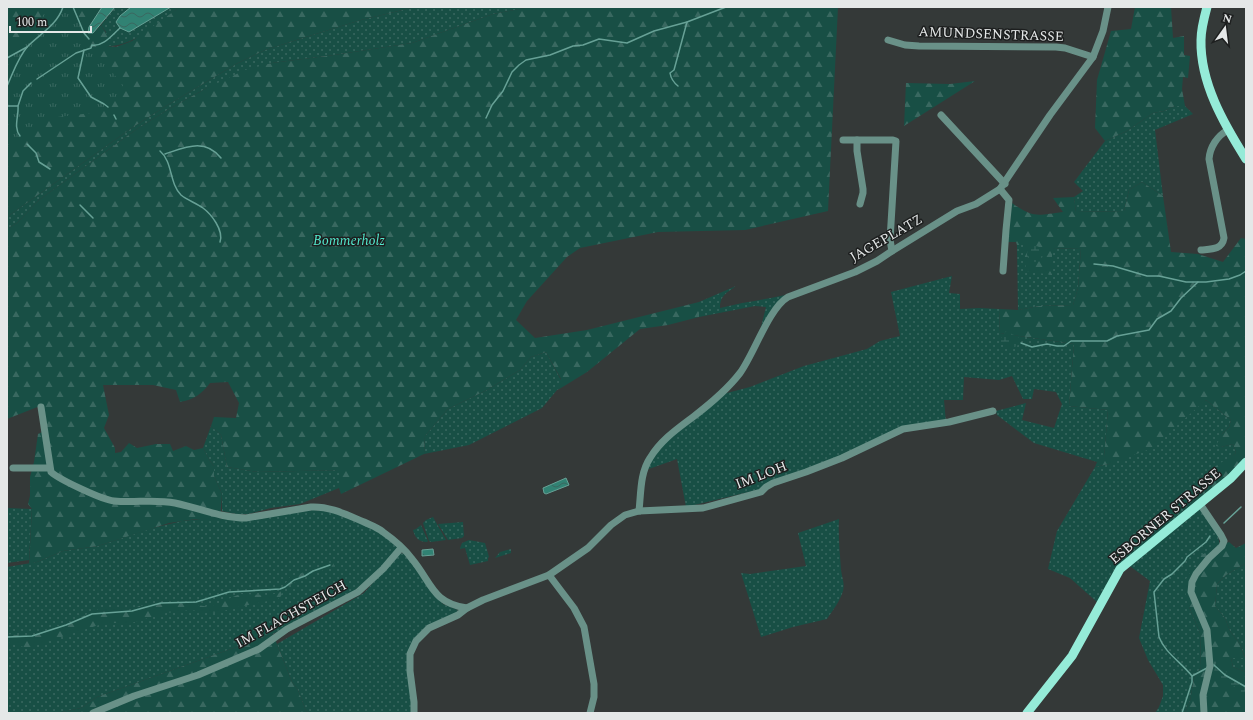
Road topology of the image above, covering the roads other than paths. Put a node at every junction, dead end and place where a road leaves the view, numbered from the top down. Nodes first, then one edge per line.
1 (1108, 7) edge
2 (1207, 7) edge
3 (888, 40) dead end
4 (1093, 57) junction
5 (941, 115) dead end
6 (1228, 130) junction
7 (843, 140) dead end
8 (857, 140) junction
9 (1246, 159) edge
10 (1003, 186) junction
11 (860, 204) dead end
12 (1201, 250) dead end
13 (892, 251) junction
14 (1004, 271) dead end
15 (41, 407) dead end
16 (993, 411) dead end
17 (1246, 462) edge
18 (13, 468) dead end
19 (49, 468) junction
20 (1200, 504) junction
21 (639, 511) junction
22 (401, 548) junction
23 (549, 575) junction
24 (468, 608) junction
25 (93, 713) edge
26 (414, 713) edge
27 (590, 713) edge
28 (1027, 713) edge
29 (1204, 713) edge

1 - 4 street, JAGEPLATZ
2 - 6 main road
3 - 4 street, AMUNDSENSTRASSE
4 - 10 street, JAGEPLATZ
5 - 10 street
6 - 9 main road
6 - 12 street
7 - 8 street
8 - 11 street
8 - 13 street
10 - 13 street, JAGEPLATZ
10 - 14 street
13 - 21 street, JAGEPLATZ
15 - 19 street
16 - 21 street, IM LOH
17 - 20 main road, ESBORNER STRASSE
18 - 19 street
19 - 22 street
20 - 28 main road, ESBORNER STRASSE
20 - 29 street
21 - 23 street, IM LOH
22 - 24 street
22 - 25 street, IM FLACHSTEICH
23 - 24 street, IM LOH
23 - 27 street
24 - 26 street, IM LOH

